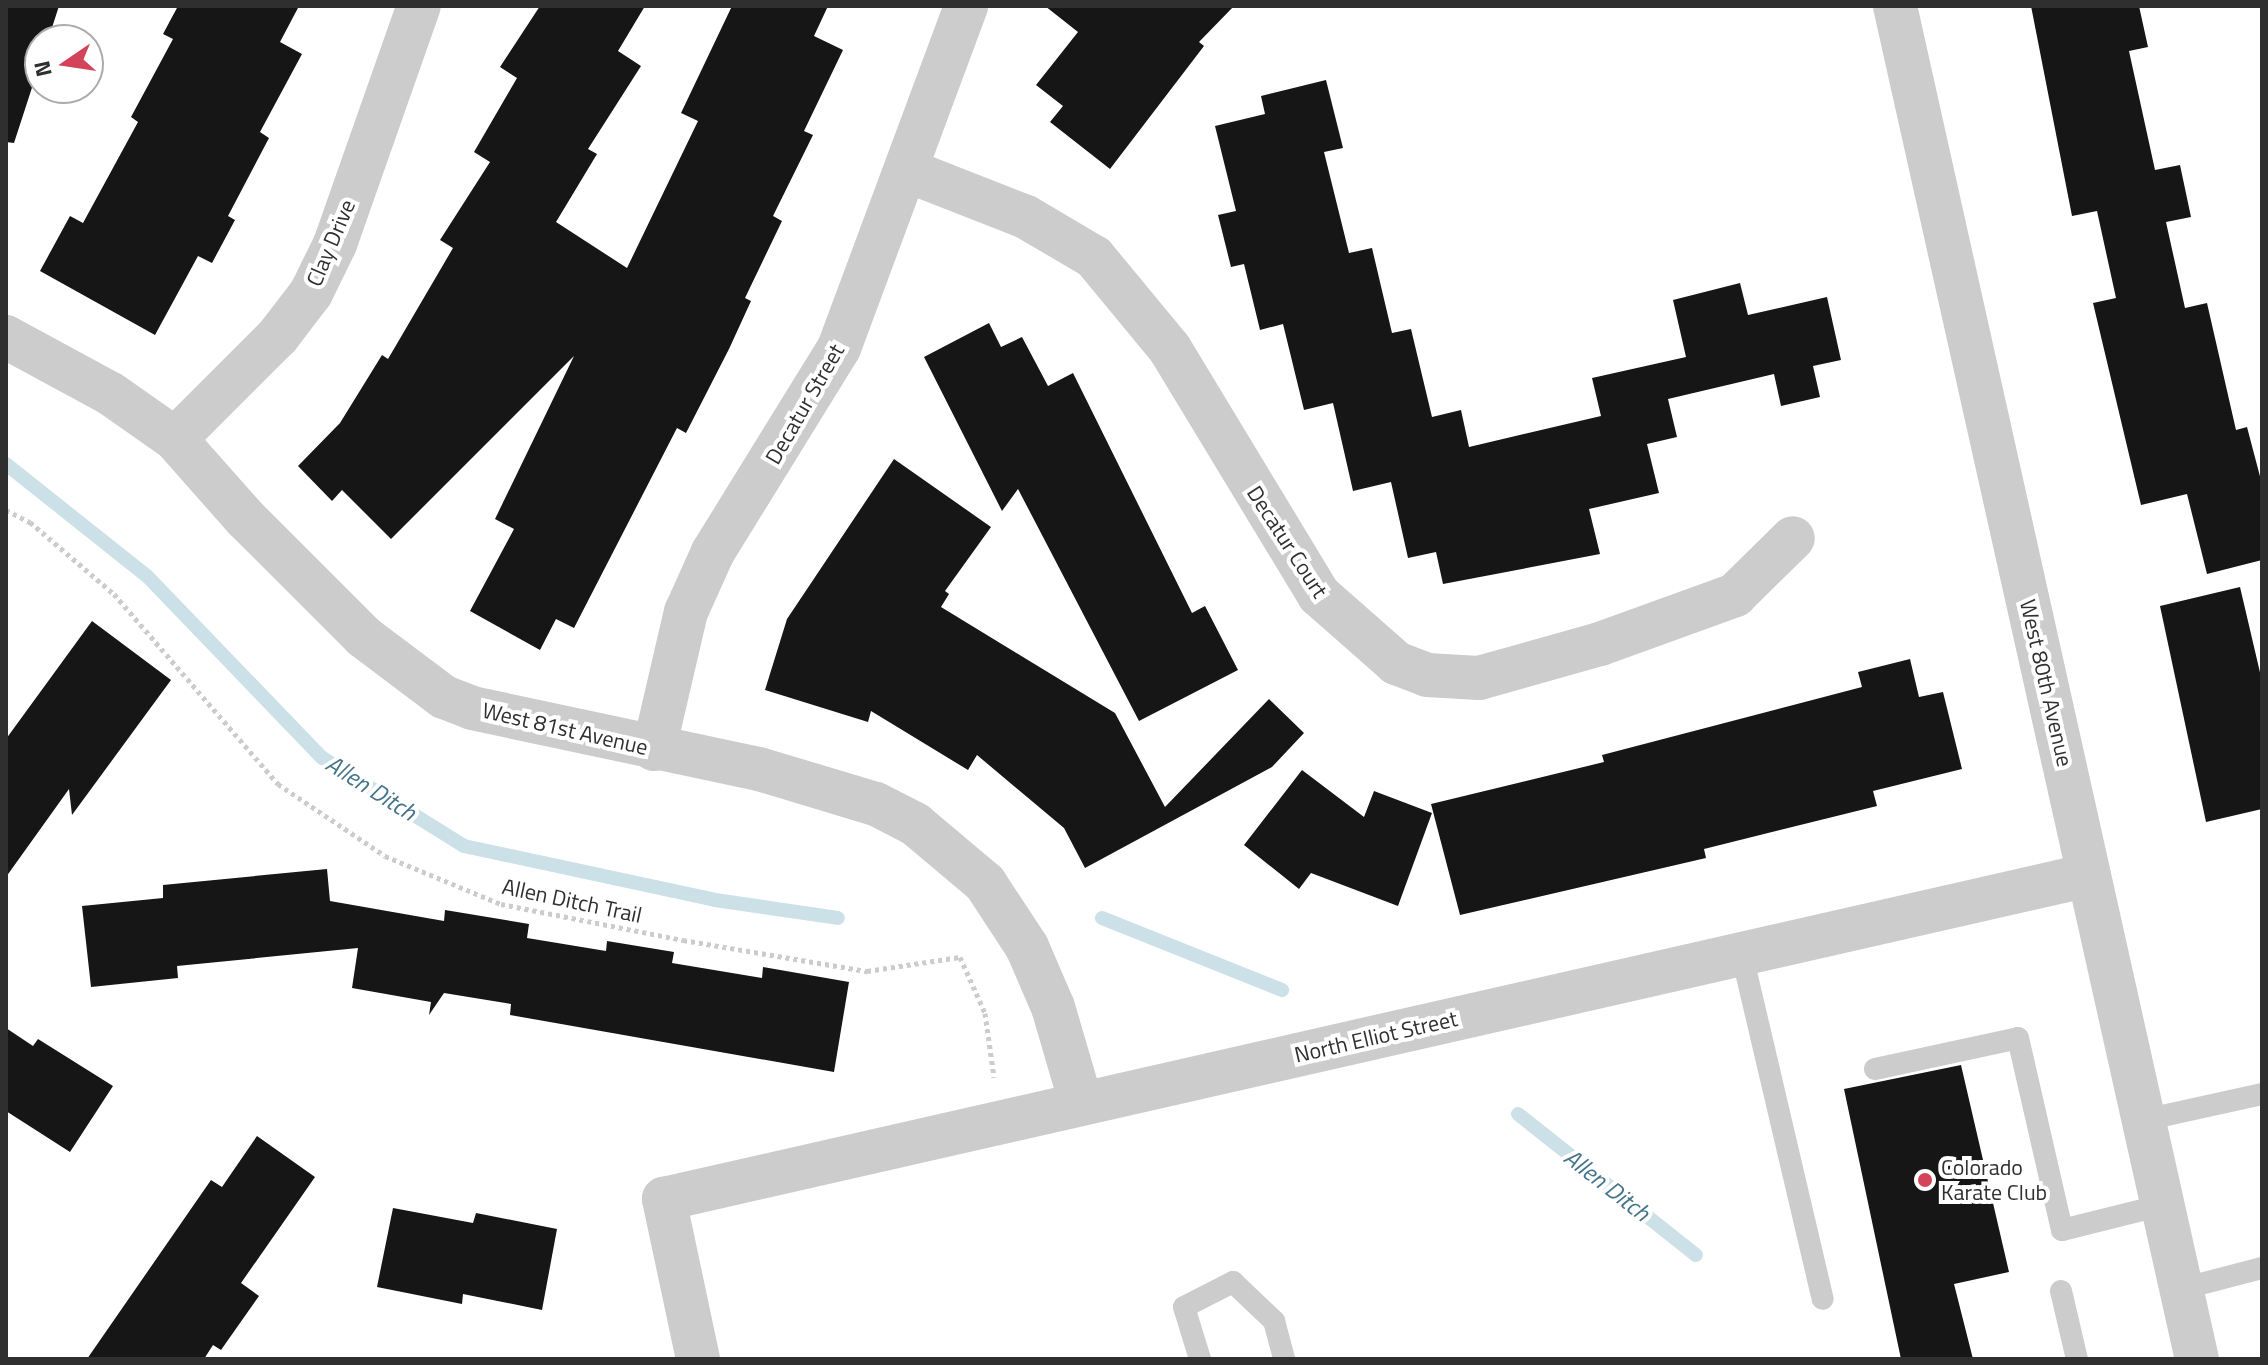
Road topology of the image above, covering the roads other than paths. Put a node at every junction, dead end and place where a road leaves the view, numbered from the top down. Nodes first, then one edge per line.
1 (419, 6) edge
2 (966, 6) edge
3 (1895, 6) edge
4 (906, 170) junction
5 (6, 337) edge
6 (175, 439) junction
7 (1793, 538) dead end
8 (654, 749) junction
9 (2089, 875) junction
10 (1742, 955) junction
11 (1875, 1069) dead end
12 (2262, 1094) edge
13 (1081, 1103) junction
14 (2144, 1120) junction
15 (2162, 1205) junction
16 (2262, 1268) edge
17 (2181, 1289) junction
18 (2061, 1291) dead end
19 (1823, 1299) dead end
20 (698, 1359) edge
21 (1200, 1359) edge
22 (1284, 1359) edge
23 (2077, 1359) edge
24 (2197, 1359) edge

1 - 6 street, Clay Drive
2 - 4 street, Decatur Street
3 - 9 street, West 80th Avenue
4 - 7 street, Decatur Court
4 - 8 street, Decatur Street
5 - 6 street, West 81st Avenue
6 - 8 street, West 81st Avenue
8 - 13 street, West 81st Avenue
9 - 10 street, North Elliot Street
9 - 14 street, West 80th Avenue
10 - 13 street, North Elliot Street
10 - 19 lane
11 - 15 lane
12 - 14 lane
13 - 20 street, North Elliot Street
14 - 15 street, West 80th Avenue
15 - 17 street, West 80th Avenue
16 - 17 lane
17 - 24 street, West 80th Avenue
18 - 23 lane
21 - 22 lane

